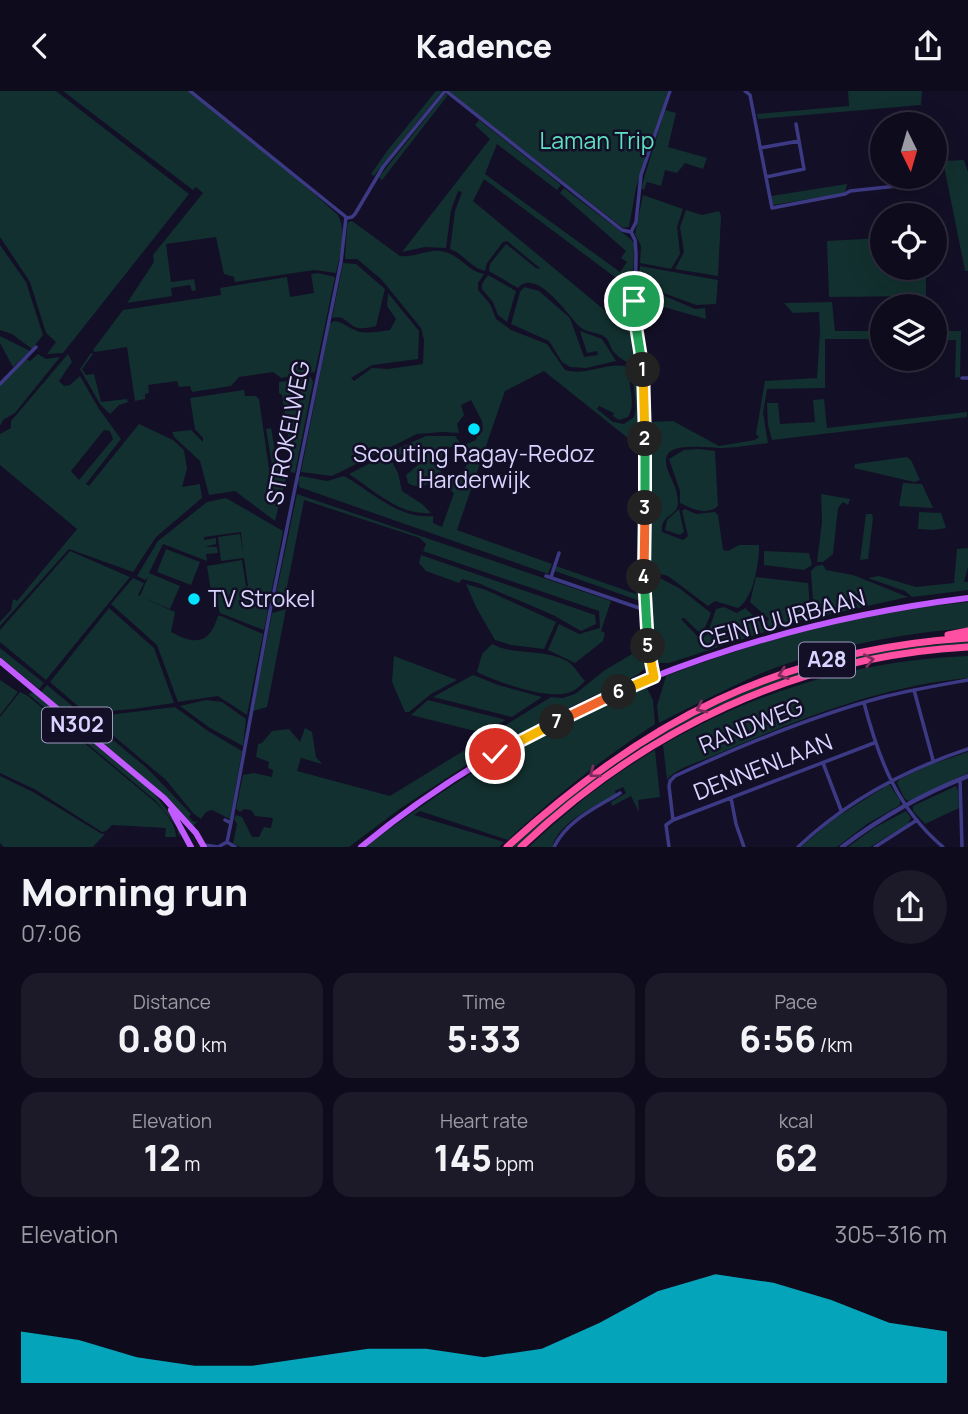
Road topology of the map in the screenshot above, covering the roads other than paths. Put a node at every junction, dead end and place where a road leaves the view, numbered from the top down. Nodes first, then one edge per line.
1 (190, 91) edge
2 (445, 91) edge
3 (670, 91) edge
4 (745, 91) edge
5 (796, 124) dead end
6 (799, 141) junction
7 (760, 148) junction
8 (766, 177) junction
9 (870, 189) edge
10 (346, 217) junction
11 (631, 232) junction
12 (36, 347) dead end
13 (962, 378) dead end
14 (968, 378) edge
15 (0, 384) edge
16 (559, 552) dead end
17 (968, 598) edge
18 (645, 610) junction
19 (968, 631) edge
20 (968, 638) edge
21 (920, 642) junction
22 (968, 648) edge
23 (0, 661) edge
24 (654, 677) junction
25 (968, 680) edge
26 (914, 690) junction
27 (864, 703) junction
28 (874, 743) junction
29 (968, 749) edge
30 (933, 760) junction
31 (823, 764) junction
32 (968, 776) edge
33 (960, 779) junction
34 (890, 780) junction
35 (155, 789) junction
36 (620, 793) dead end
37 (731, 799) junction
38 (905, 805) junction
39 (841, 810) junction
40 (225, 820) dead end
41 (673, 820) junction
42 (917, 820) junction
43 (232, 824) junction
44 (186, 837) junction
45 (199, 837) junction
46 (227, 842) junction
47 (204, 846) edge
48 (191, 847) edge
49 (220, 847) edge
50 (235, 847) edge
51 (361, 847) edge
52 (508, 847) edge
53 (521, 847) edge
54 (554, 847) edge
55 (669, 847) edge
56 (744, 847) edge
57 (798, 847) edge
58 (842, 847) edge
59 (874, 847) edge
60 (943, 847) edge
61 (962, 847) edge

1 - 10 street
2 - 10 street
2 - 11 street
3 - 11 street
4 - 7 street
5 - 6 street
6 - 7 street
6 - 8 street
7 - 8 street
8 - 9 street
10 - 43 street, STROKELWEG
11 - 18 street
12 - 15 street
13 - 14 street
16 - 18 street
17 - 24 main road, CEINTUURBAAN
18 - 24 street
19 - 21 highway, A28
20 - 21 highway, A28
21 -> 52 highway, A28
53 -> 22 highway, A28
23 - 35 main road, N302
24 - 51 main road, CEINTUURBAAN
25 - 26 street, RANDWEG
26 - 27 street, RANDWEG
26 - 30 street
27 - 28 street
27 - 41 street, RANDWEG
28 - 31 street, DENNENLAAN
28 - 34 street
29 - 30 street
30 - 34 street
31 - 37 street, DENNENLAAN
31 - 39 street
32 - 33 street
33 - 38 street
33 - 61 street
34 - 38 street
34 - 39 street
35 - 44 main road, N302
35 - 45 main road, N302
36 - 54 street
37 - 41 street, DENNENLAAN
37 - 56 street
38 - 42 street
38 - 58 street
39 - 57 street
40 - 43 street
41 - 55 street, DENNENLAAN
42 - 59 street
42 - 60 street
43 - 46 street, STROKELWEG
44 - 45 street
44 - 48 main road, N302
45 - 47 main road, N302
46 - 49 street
46 - 50 street
47 - 49 street

